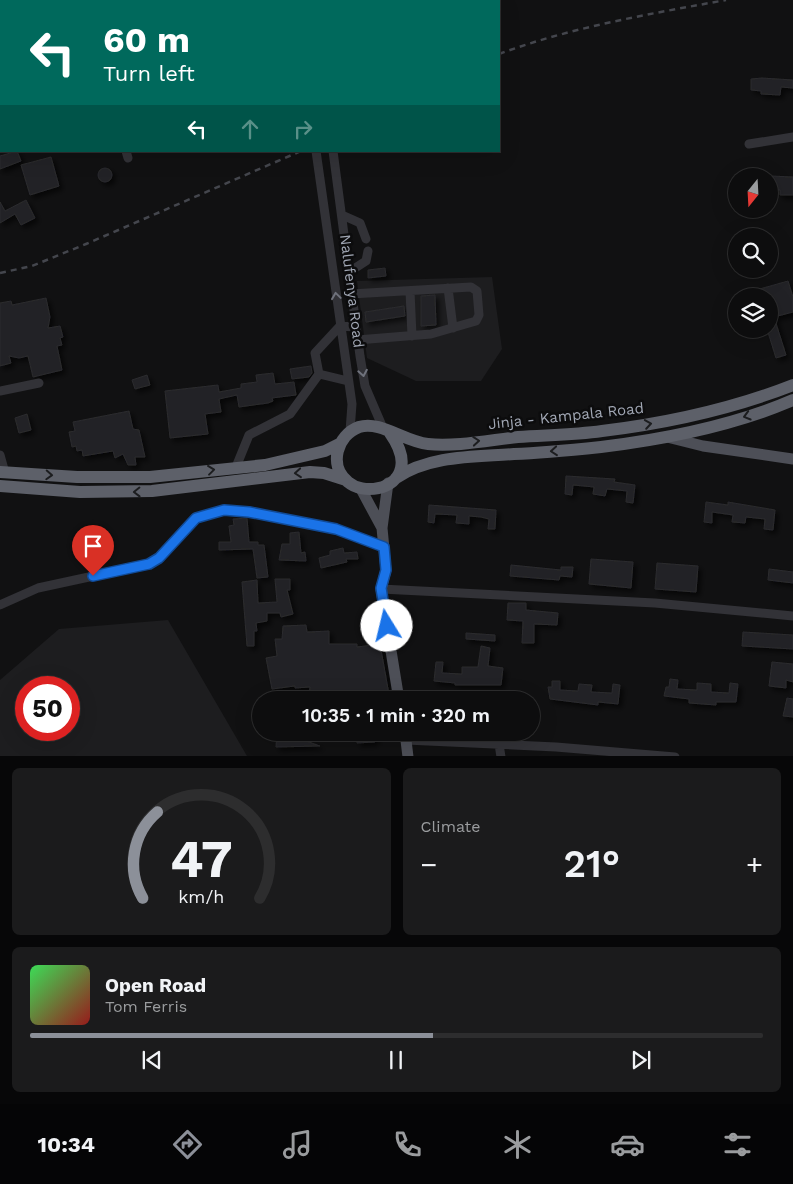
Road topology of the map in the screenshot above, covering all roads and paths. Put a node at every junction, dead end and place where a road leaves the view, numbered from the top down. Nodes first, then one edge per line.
1 (793, 137) edge
2 (749, 144) dead end
3 (316, 152) edge
4 (333, 152) edge
5 (342, 215) junction
6 (366, 239) dead end
7 (368, 251) dead end
8 (349, 272) junction
9 (448, 288) junction
10 (410, 291) junction
11 (351, 294) junction
12 (340, 326) junction
13 (355, 327) junction
14 (452, 328) junction
15 (412, 336) junction
16 (358, 340) junction
17 (319, 374) junction
18 (348, 381) junction
19 (39, 383) dead end
20 (793, 385) edge
21 (0, 390) edge
22 (793, 400) edge
23 (386, 430) junction
24 (350, 431) junction
25 (665, 437) junction
26 (339, 444) junction
27 (0, 455) edge
28 (793, 459) edge
29 (236, 467) junction
30 (2, 472) edge
31 (346, 480) junction
32 (392, 481) junction
33 (0, 486) edge
34 (361, 489) junction
35 (382, 528) junction
36 (384, 547) junction
37 (381, 588) junction
38 (0, 605) edge
39 (793, 616) edge
40 (398, 691) edge
41 (406, 741) edge
42 (464, 741) edge
43 (499, 744) junction
44 (408, 756) edge
45 (501, 756) edge
46 (675, 756) edge

1 - 2 street
12 -> 3 street, Nalufenya Road
4 - 5 street, Nalufenya Road
5 - 6 street
5 - 8 street, Nalufenya Road
7 - 8 street
8 - 11 street, Nalufenya Road
9 - 10 street
9 - 14 street
9 - 14 street
10 - 11 street
10 - 15 street
11 - 13 street, Nalufenya Road
12 - 13 street
12 - 17 street
12 - 18 street, Nalufenya Road
13 - 16 street, Nalufenya Road
14 - 15 street
15 - 16 street
16 -> 23 street, Nalufenya Road
17 - 18 street
17 - 29 street
18 - 24 street, Nalufenya Road
19 - 21 street
23 -> 20 highway, Jinja - Kampala Road
22 -> 25 highway
23 - 24 highway
23 - 32 highway
24 - 26 highway
25 - 28 main road
25 -> 32 highway
26 - 29 highway
26 - 31 highway
27 - 30 street
30 -> 29 highway
31 -> 33 highway
31 - 34 highway
32 - 34 highway
32 - 35 main road
34 - 35 main road
35 - 36 main road
36 - 37 main road
36 - 38 street
37 - 39 street
37 - 40 main road
41 - 44 main road
42 - 43 street
43 - 45 street
43 - 46 street

